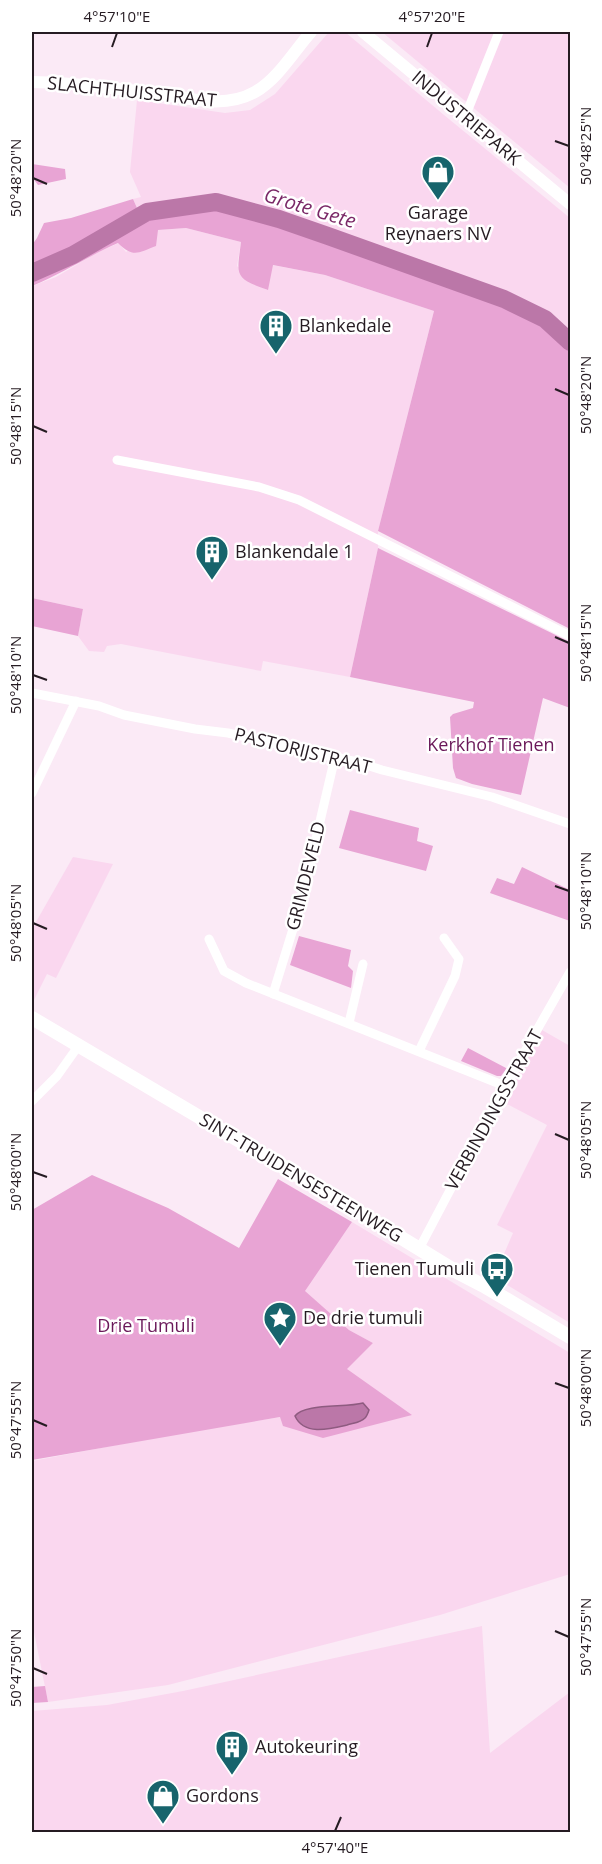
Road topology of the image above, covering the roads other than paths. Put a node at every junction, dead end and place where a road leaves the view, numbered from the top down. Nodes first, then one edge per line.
1 (311, 32) edge
2 (363, 32) edge
3 (499, 32) edge
4 (32, 82) edge
5 (465, 117) junction
6 (570, 204) edge
7 (117, 459) dead end
8 (570, 636) edge
9 (32, 693) edge
10 (76, 701) junction
11 (335, 757) junction
12 (32, 793) edge
13 (570, 824) edge
14 (444, 938) dead end
15 (209, 939) dead end
16 (363, 964) dead end
17 (570, 972) edge
18 (273, 994) junction
19 (32, 1018) edge
20 (349, 1023) junction
21 (79, 1045) junction
22 (419, 1051) junction
23 (505, 1086) junction
24 (32, 1101) edge
25 (419, 1249) junction
26 (570, 1337) edge

1 - 4 street, SLACHTHUISSTRAAT
2 - 5 street, INDUSTRIEPARK
3 - 5 street
5 - 6 street, INDUSTRIEPARK
7 - 8 street
9 - 10 street, PASTORIJSTRAAT
10 - 11 street, PASTORIJSTRAAT
10 - 12 street
11 - 13 street, PASTORIJSTRAAT
11 - 18 street, GRIMDEVELD
14 - 22 street
15 - 18 street
16 - 20 street
17 - 23 street, VERBINDINGSSTRAAT
18 - 20 street
19 - 21 main road, SINT-TRUIDENSESTEENWEG
20 - 22 street
21 - 24 street
21 - 25 main road, SINT-TRUIDENSESTEENWEG
22 - 23 street
23 - 25 street, VERBINDINGSSTRAAT
25 - 26 main road, SINT-TRUIDENSESTEENWEG

